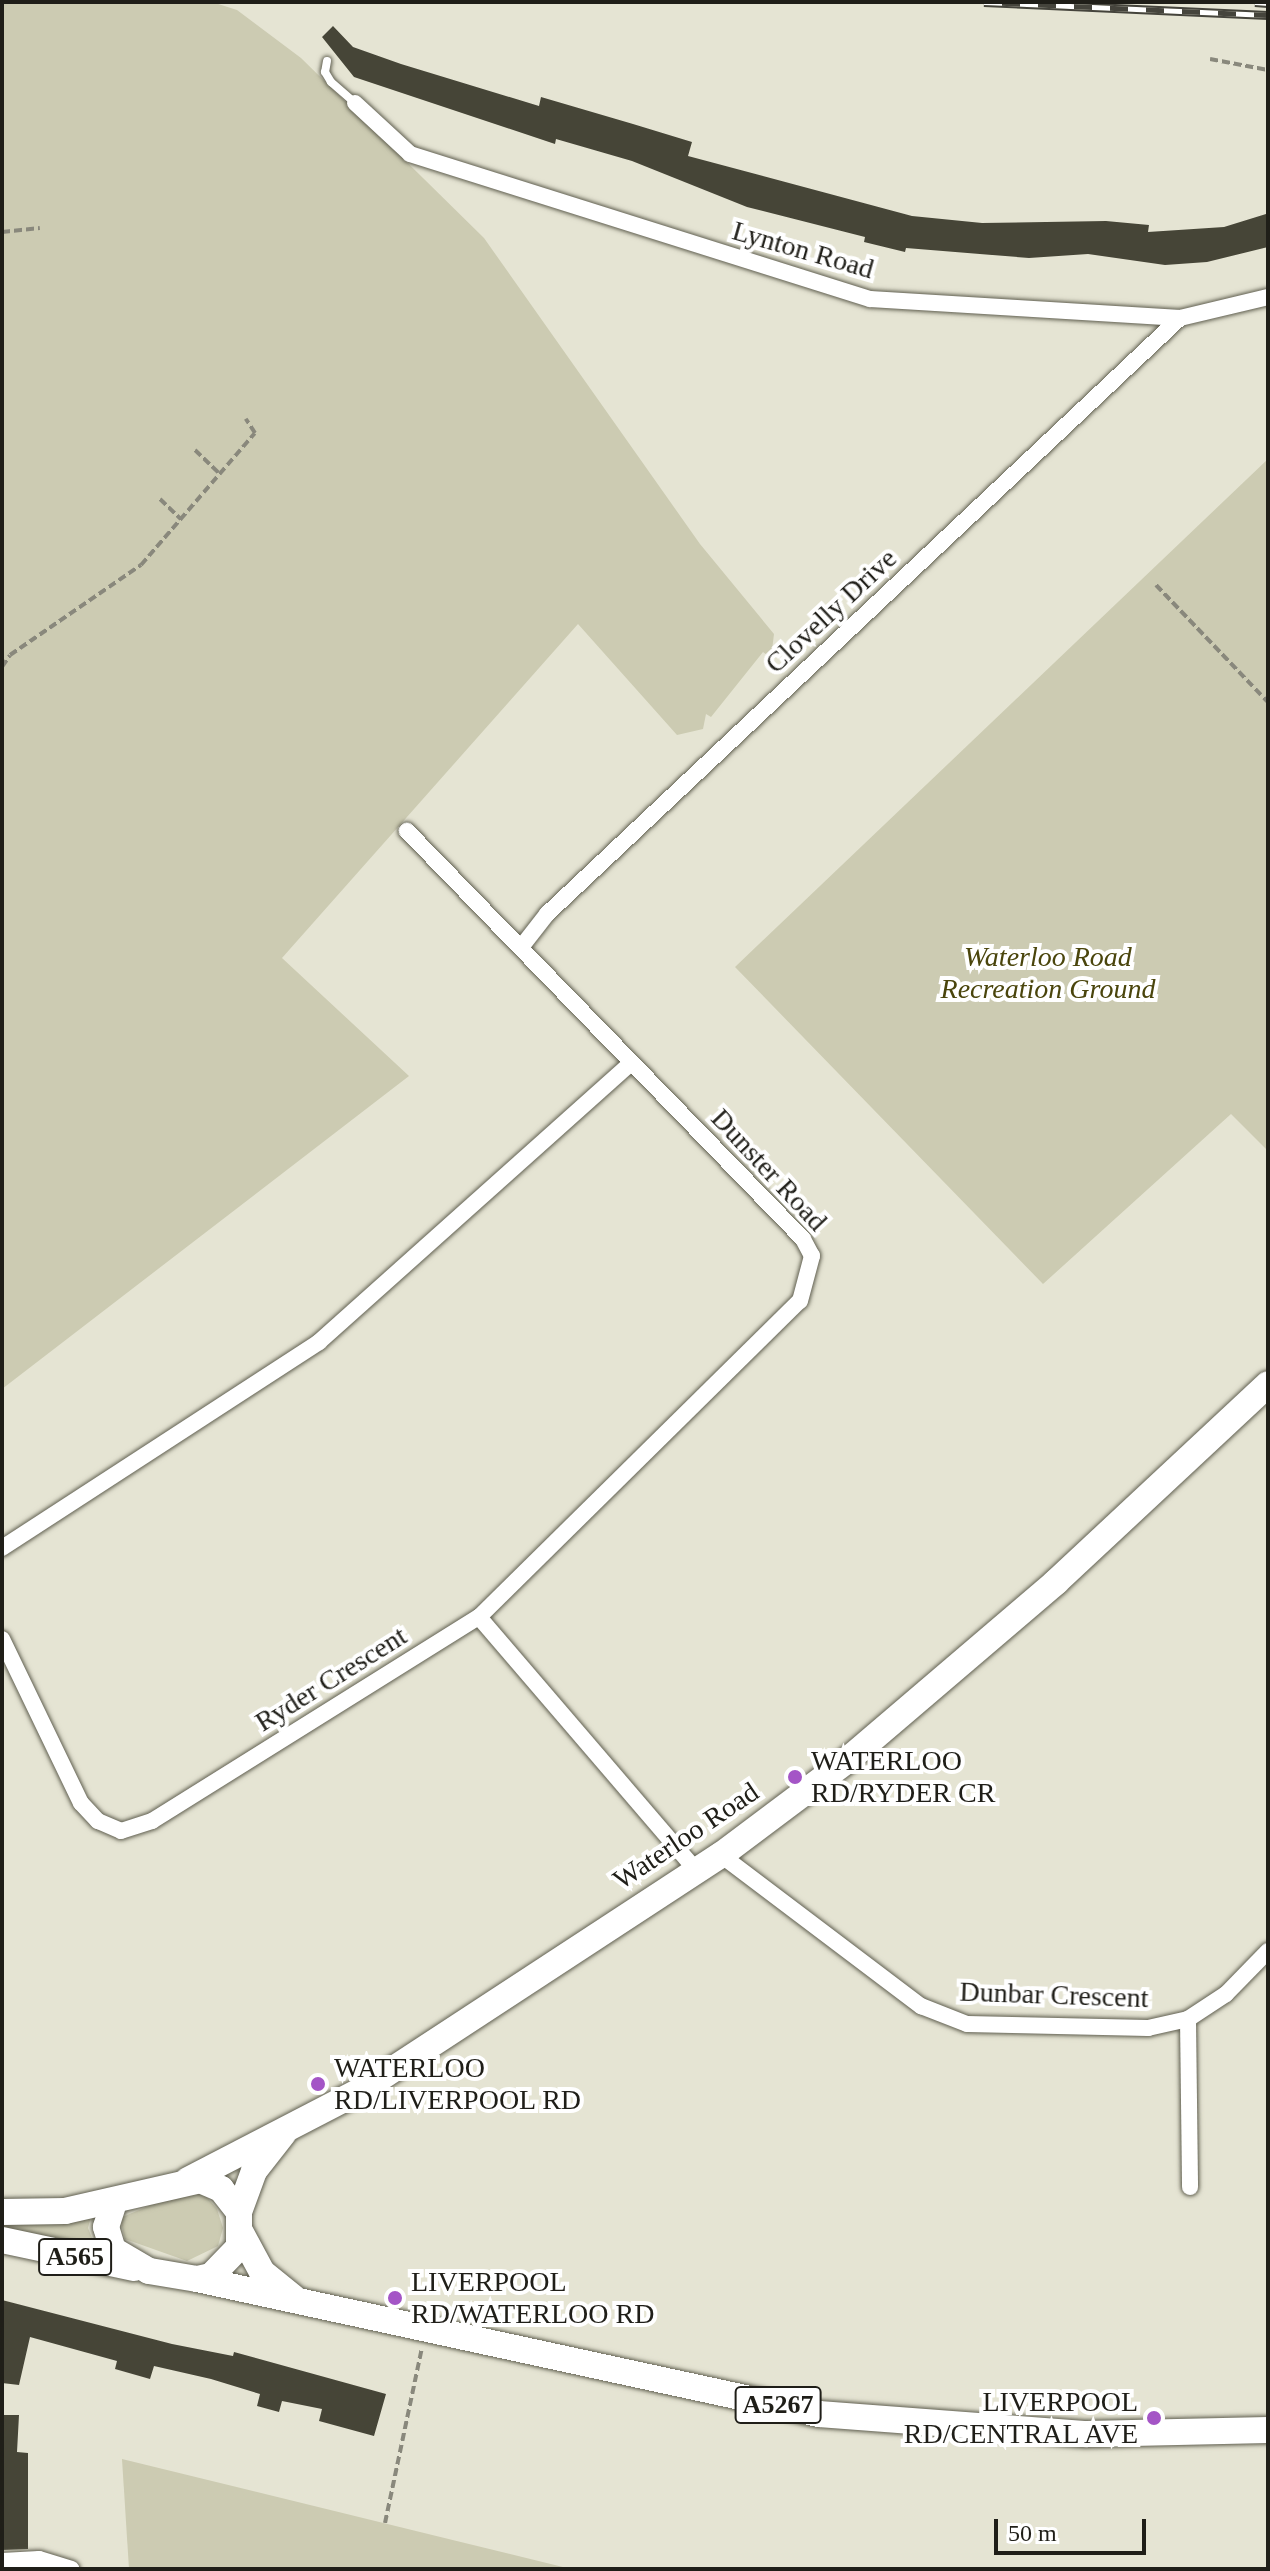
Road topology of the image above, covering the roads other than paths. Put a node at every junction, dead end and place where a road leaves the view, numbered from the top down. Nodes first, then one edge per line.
1 (327, 61) dead end
2 (355, 103) joint
3 (1268, 297) edge
4 (1180, 318) junction
5 (407, 831) dead end
6 (522, 946) junction
7 (631, 1063) junction
8 (1268, 1384) edge
9 (2, 1548) edge
10 (479, 1617) junction
11 (2, 1639) edge
12 (721, 1855) junction
13 (695, 1869) junction
14 (1268, 1951) edge
15 (1188, 2019) junction
16 (283, 2134) junction
17 (188, 2180) junction
18 (1190, 2187) dead end
19 (114, 2202) junction
20 (2, 2212) edge
21 (240, 2222) junction
22 (2, 2240) edge
23 (149, 2271) junction
24 (197, 2279) junction
25 (297, 2300) junction
26 (1268, 2430) edge
27 (2, 2561) edge
28 (72, 2569) edge

1 - 2 lane
2 - 4 street, Lynton Road
3 - 4 street, Lynton Road
4 - 6 street, Clovelly Drive
5 - 6 street, Dunster Road
6 - 7 street, Dunster Road
7 - 9 street
7 - 10 street, Dunster Road
8 - 12 main road, Waterloo Road / A565
10 - 11 street, Ryder Crescent
10 - 13 street
12 - 13 main road, Waterloo Road / A565
12 - 15 street, Dunbar Crescent
13 - 16 main road, Waterloo Road / A565
14 - 15 street, Dunbar Crescent
15 - 18 street
16 - 17 main road, Waterloo Road / A565
16 - 21 main road, Waterloo Road / A565
17 - 19 main road, A565
17 - 21 main road
19 - 20 main road, A565
19 - 23 main road, A565
21 - 24 main road, A565
21 - 25 main road, A5267
22 - 23 main road, A565
23 - 24 main road, A565
24 - 25 main road, A5267
25 - 26 main road, A5267
27 - 28 street

